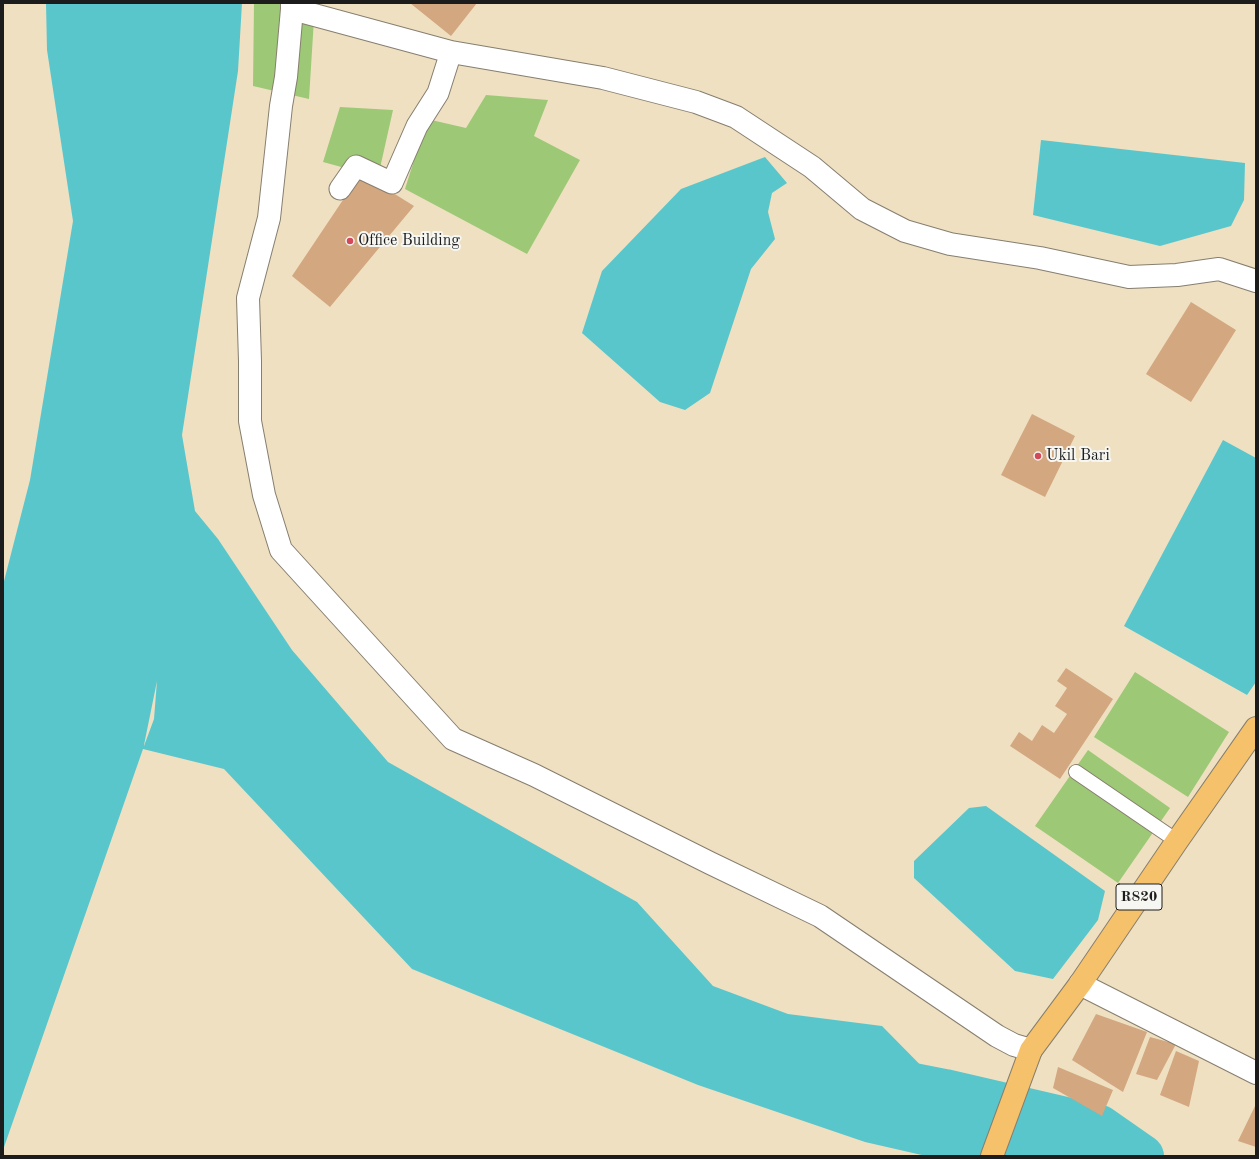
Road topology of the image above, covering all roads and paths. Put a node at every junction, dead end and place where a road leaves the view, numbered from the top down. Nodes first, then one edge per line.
1 (292, 6) edge
2 (451, 52) junction
3 (340, 189) dead end
4 (1256, 281) edge
5 (1256, 728) edge
6 (1076, 772) dead end
7 (1177, 841) junction
8 (1080, 984) junction
9 (1028, 1058) junction
10 (1256, 1073) edge
11 (992, 1156) edge

1 - 2 street
1 - 9 street
2 - 3 street
2 - 4 street
5 - 7 main road, R820
6 - 7 lane
7 - 8 main road, R820
8 - 9 main road, R820
8 - 10 street
9 - 11 main road, R820

